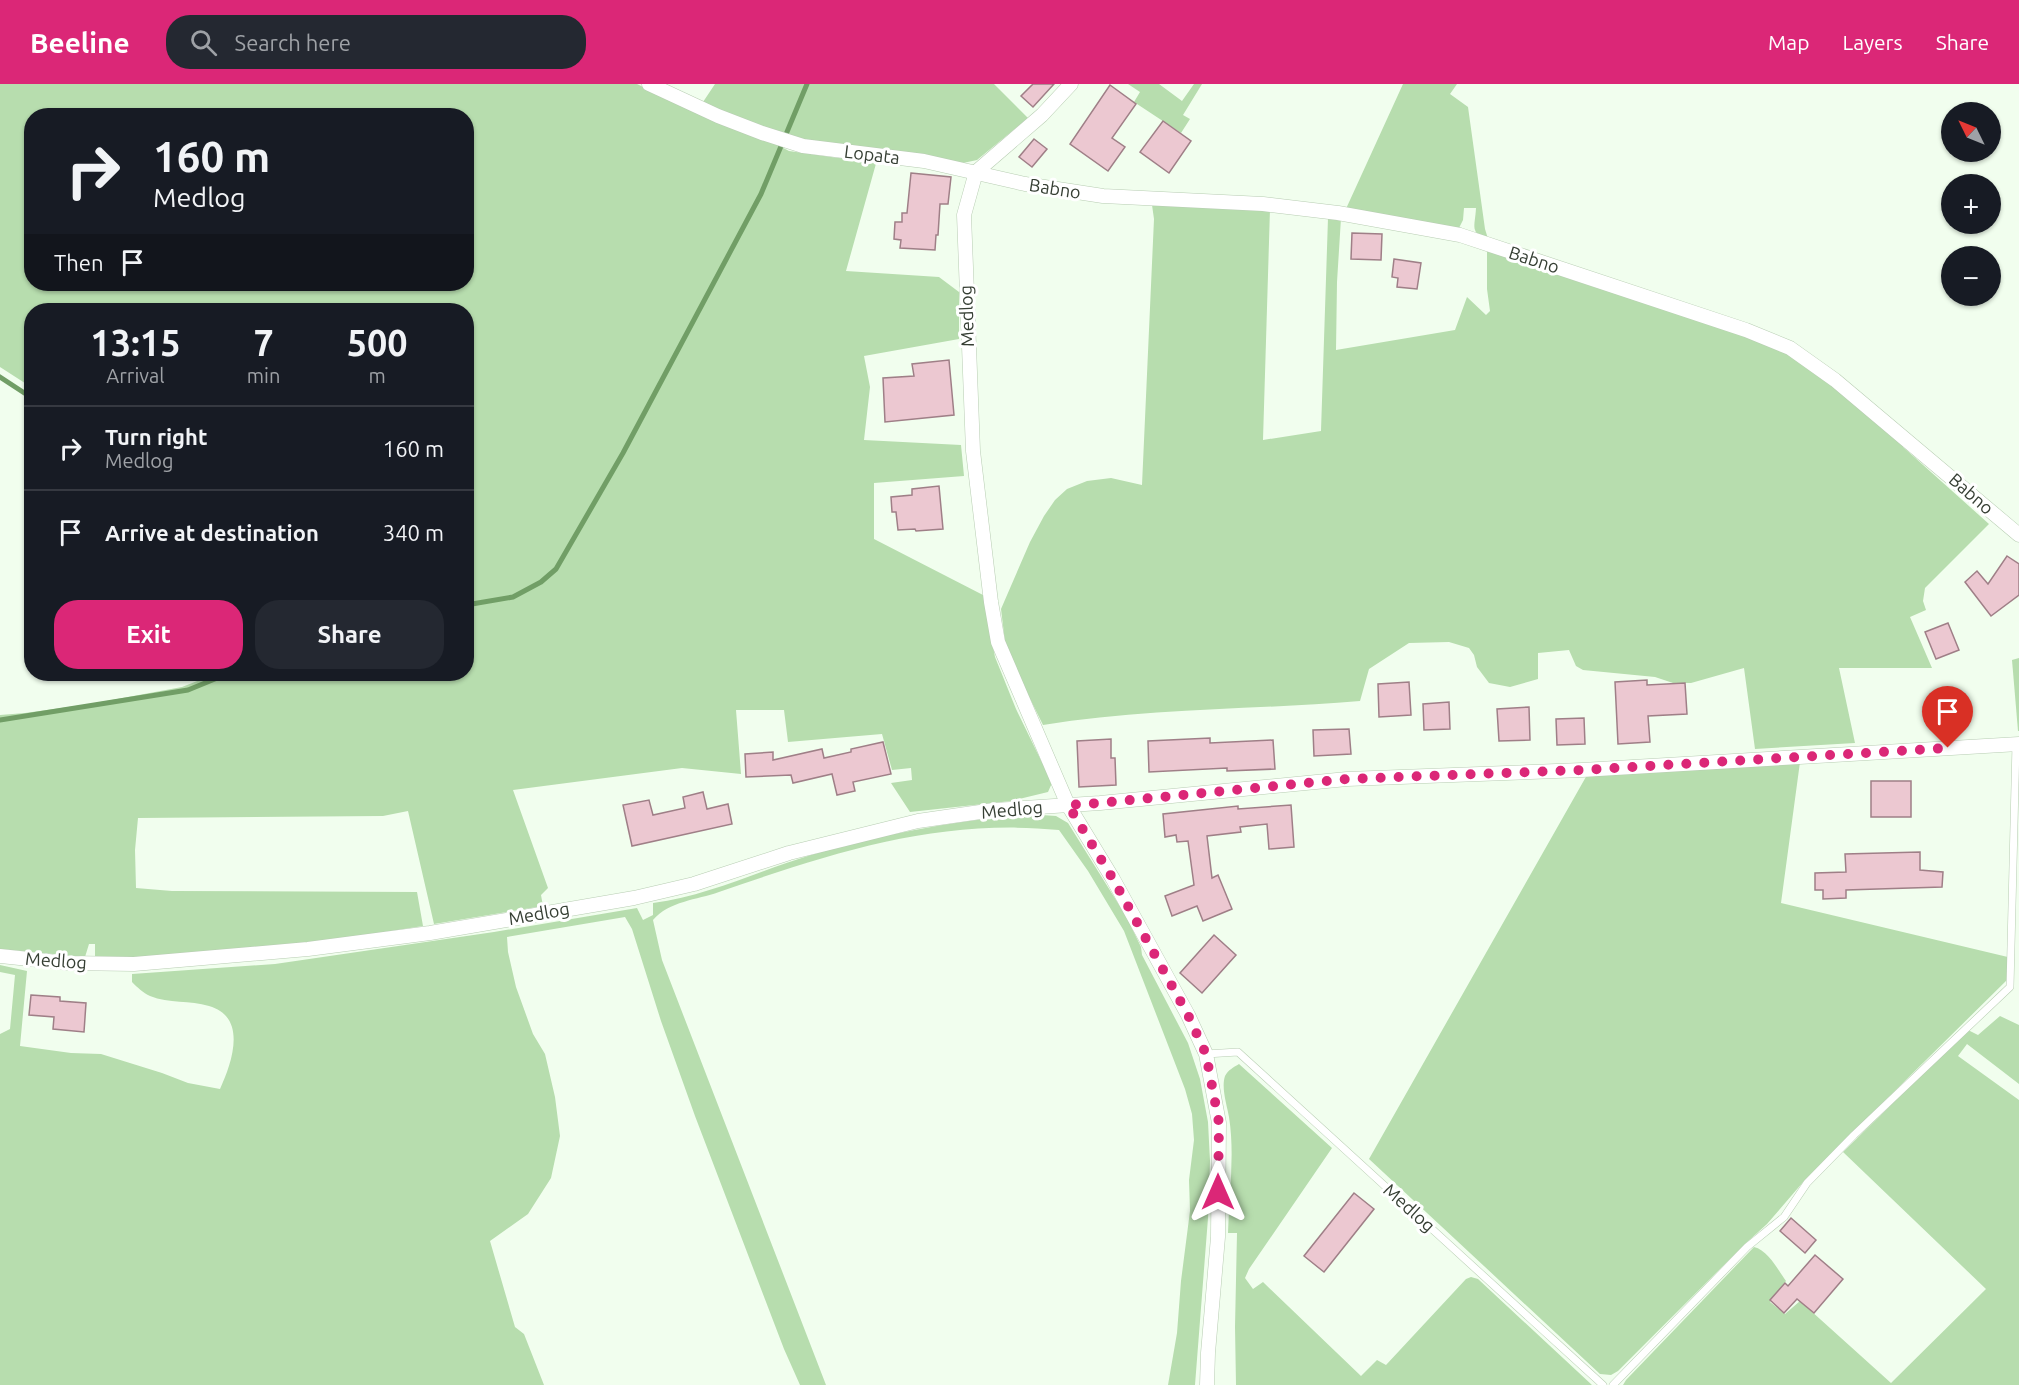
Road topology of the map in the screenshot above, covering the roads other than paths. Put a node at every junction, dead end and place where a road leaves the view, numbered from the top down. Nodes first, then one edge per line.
1 (649, 84) edge
2 (1071, 84) edge
3 (976, 172) junction
4 (2019, 535) edge
5 (2017, 744) edge
6 (1068, 805) junction
7 (0, 956) edge
8 (1206, 1054) junction
9 (1208, 1385) edge
10 (1603, 1385) edge
11 (1613, 1385) edge

1 - 3 street, Lopata
2 - 3 street
3 - 4 street, Babno
3 - 6 street, Medlog
5 - 6 street, Medlog
5 - 11 lane
6 - 7 street, Medlog
6 - 8 street
8 - 9 street
8 - 10 lane, Medlog

